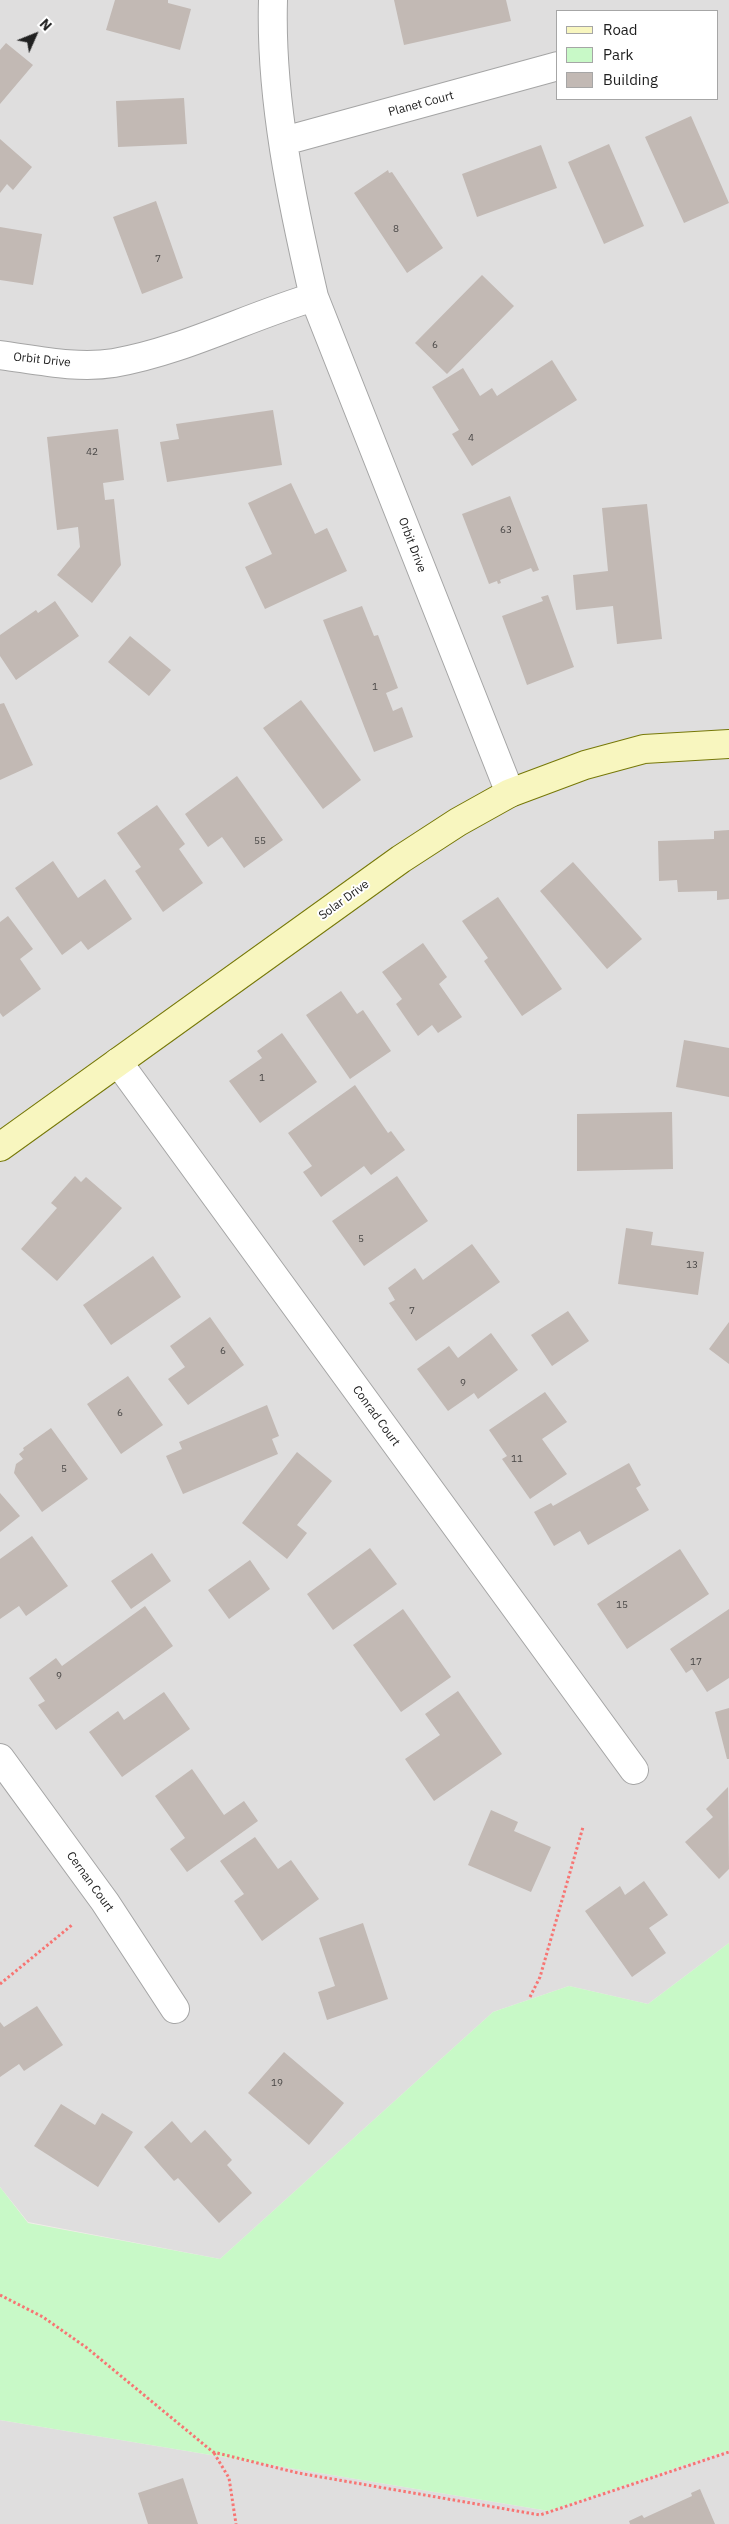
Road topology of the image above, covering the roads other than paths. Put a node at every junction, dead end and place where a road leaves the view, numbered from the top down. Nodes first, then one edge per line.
1 (273, 0) edge
2 (556, 67) edge
3 (284, 141) junction
4 (314, 297) junction
5 (0, 355) edge
6 (729, 744) edge
7 (510, 794) junction
8 (118, 1062) junction
9 (0, 1147) edge
10 (0, 1758) edge
11 (634, 1770) dead end
12 (175, 2009) dead end

1 - 3 street, Orbit Drive
2 - 3 street, Planet Court
3 - 4 street, Orbit Drive
4 - 5 street, Orbit Drive
4 - 7 street, Orbit Drive
6 - 7 street, Solar Drive
7 - 8 street, Solar Drive
8 - 9 street, Solar Drive
8 - 11 street, Conrad Court
10 - 12 street, Cernan Court

